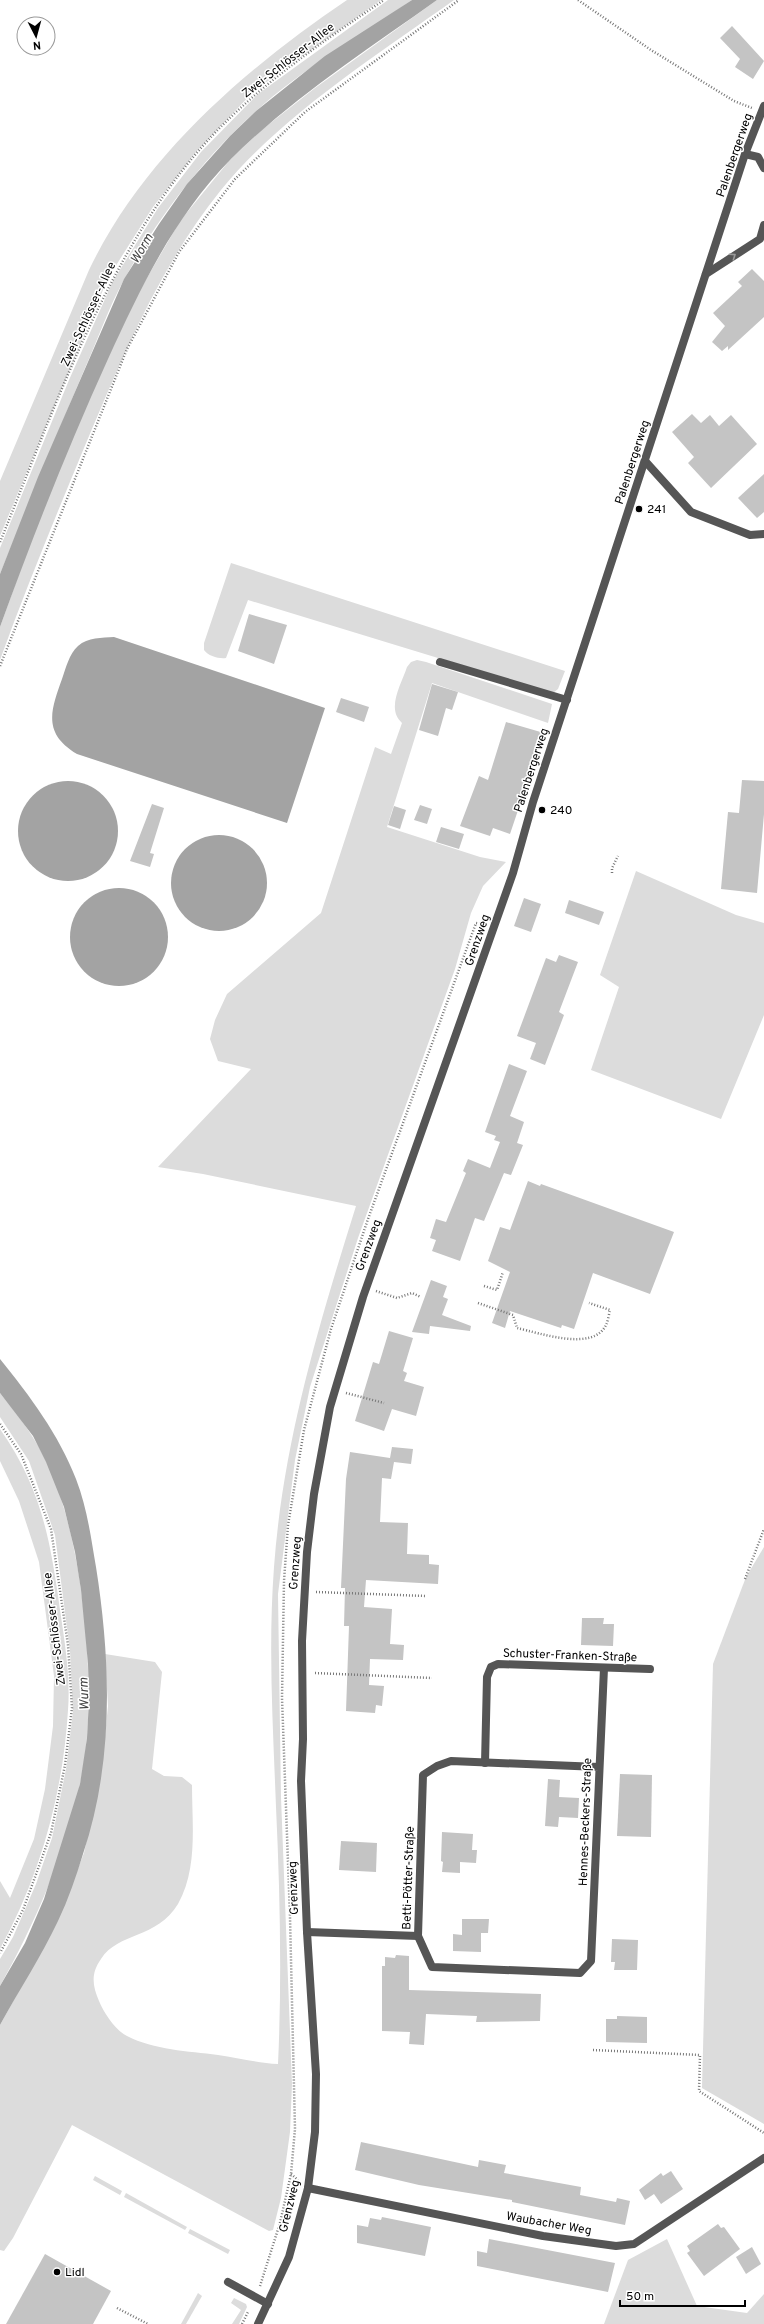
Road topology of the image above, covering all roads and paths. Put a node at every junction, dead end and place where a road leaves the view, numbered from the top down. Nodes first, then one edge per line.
1 (384, 0) edge
2 (459, 0) edge
3 (578, 0) edge
4 (763, 109) edge
5 (746, 154) junction
6 (764, 168) edge
7 (764, 225) edge
8 (762, 241) edge
9 (706, 274) junction
10 (645, 461) junction
11 (764, 534) edge
12 (0, 542) edge
13 (440, 662) dead end
14 (0, 666) edge
15 (567, 700) junction
16 (526, 827) joint
17 (618, 856) dead end
18 (612, 873) dead end
19 (496, 926) junction
20 (503, 1272) dead end
21 (484, 1286) dead end
22 (366, 1287) junction
23 (421, 1297) dead end
24 (478, 1303) dead end
25 (589, 1303) dead end
26 (335, 1390) junction
27 (384, 1403) dead end
28 (0, 1424) edge
29 (764, 1529) edge
30 (745, 1579) dead end
31 (305, 1592) junction
32 (426, 1596) dead end
33 (604, 1668) junction
34 (650, 1669) dead end
35 (302, 1673) junction
36 (432, 1678) dead end
37 (485, 1763) junction
38 (599, 1767) junction
39 (307, 1932) junction
40 (418, 1936) junction
41 (0, 1953) edge
42 (580, 1973) joint
43 (593, 2050) dead end
44 (764, 2133) edge
45 (764, 2158) edge
46 (308, 2188) junction
47 (228, 2282) dead end
48 (256, 2296) junction
49 (268, 2304) junction
50 (117, 2308) dead end
51 (148, 2324) edge
52 (242, 2324) edge
53 (258, 2324) edge

1 - 12 path, Zwei-Schlösser-Allee
2 - 14 path
3 - 4 path
4 - 5 street, Palenbergerweg
5 - 6 street
5 - 9 street, Palenbergerweg
7 - 8 street
9 -> 8 street
9 - 10 street, Palenbergerweg
10 - 11 street
10 - 15 street, Palenbergerweg
13 - 15 street
15 - 16 street, Palenbergerweg
16 - 19 street, Grenzweg
17 - 18 path
19 - 22 street, Grenzweg
19 - 48 path
20 - 21 path
22 - 23 path
22 - 26 street, Grenzweg
24 - 25 path
26 - 27 path
26 - 31 street, Grenzweg
28 - 41 path, Zwei-Schlösser-Allee
29 - 30 path
31 - 32 path
31 - 35 street, Grenzweg
33 - 34 street, Schuster-Franken-Straße
33 - 37 street, Schuster-Franken-Straße
33 - 38 street, Hennes-Beckers-Straße
35 - 36 path
35 - 39 street, Grenzweg
37 - 38 street
37 - 40 street, Betti-Pötter-Straße
38 - 42 street, Hennes-Beckers-Straße
39 - 40 street
39 - 46 street, Grenzweg
40 - 42 street, Betti-Pötter-Straße
43 - 44 path
45 - 46 street, Waubacher Weg
46 - 49 street, Grenzweg
47 - 48 street
48 - 49 street
48 - 52 path
49 - 53 street, Grenzweg
50 - 51 path

